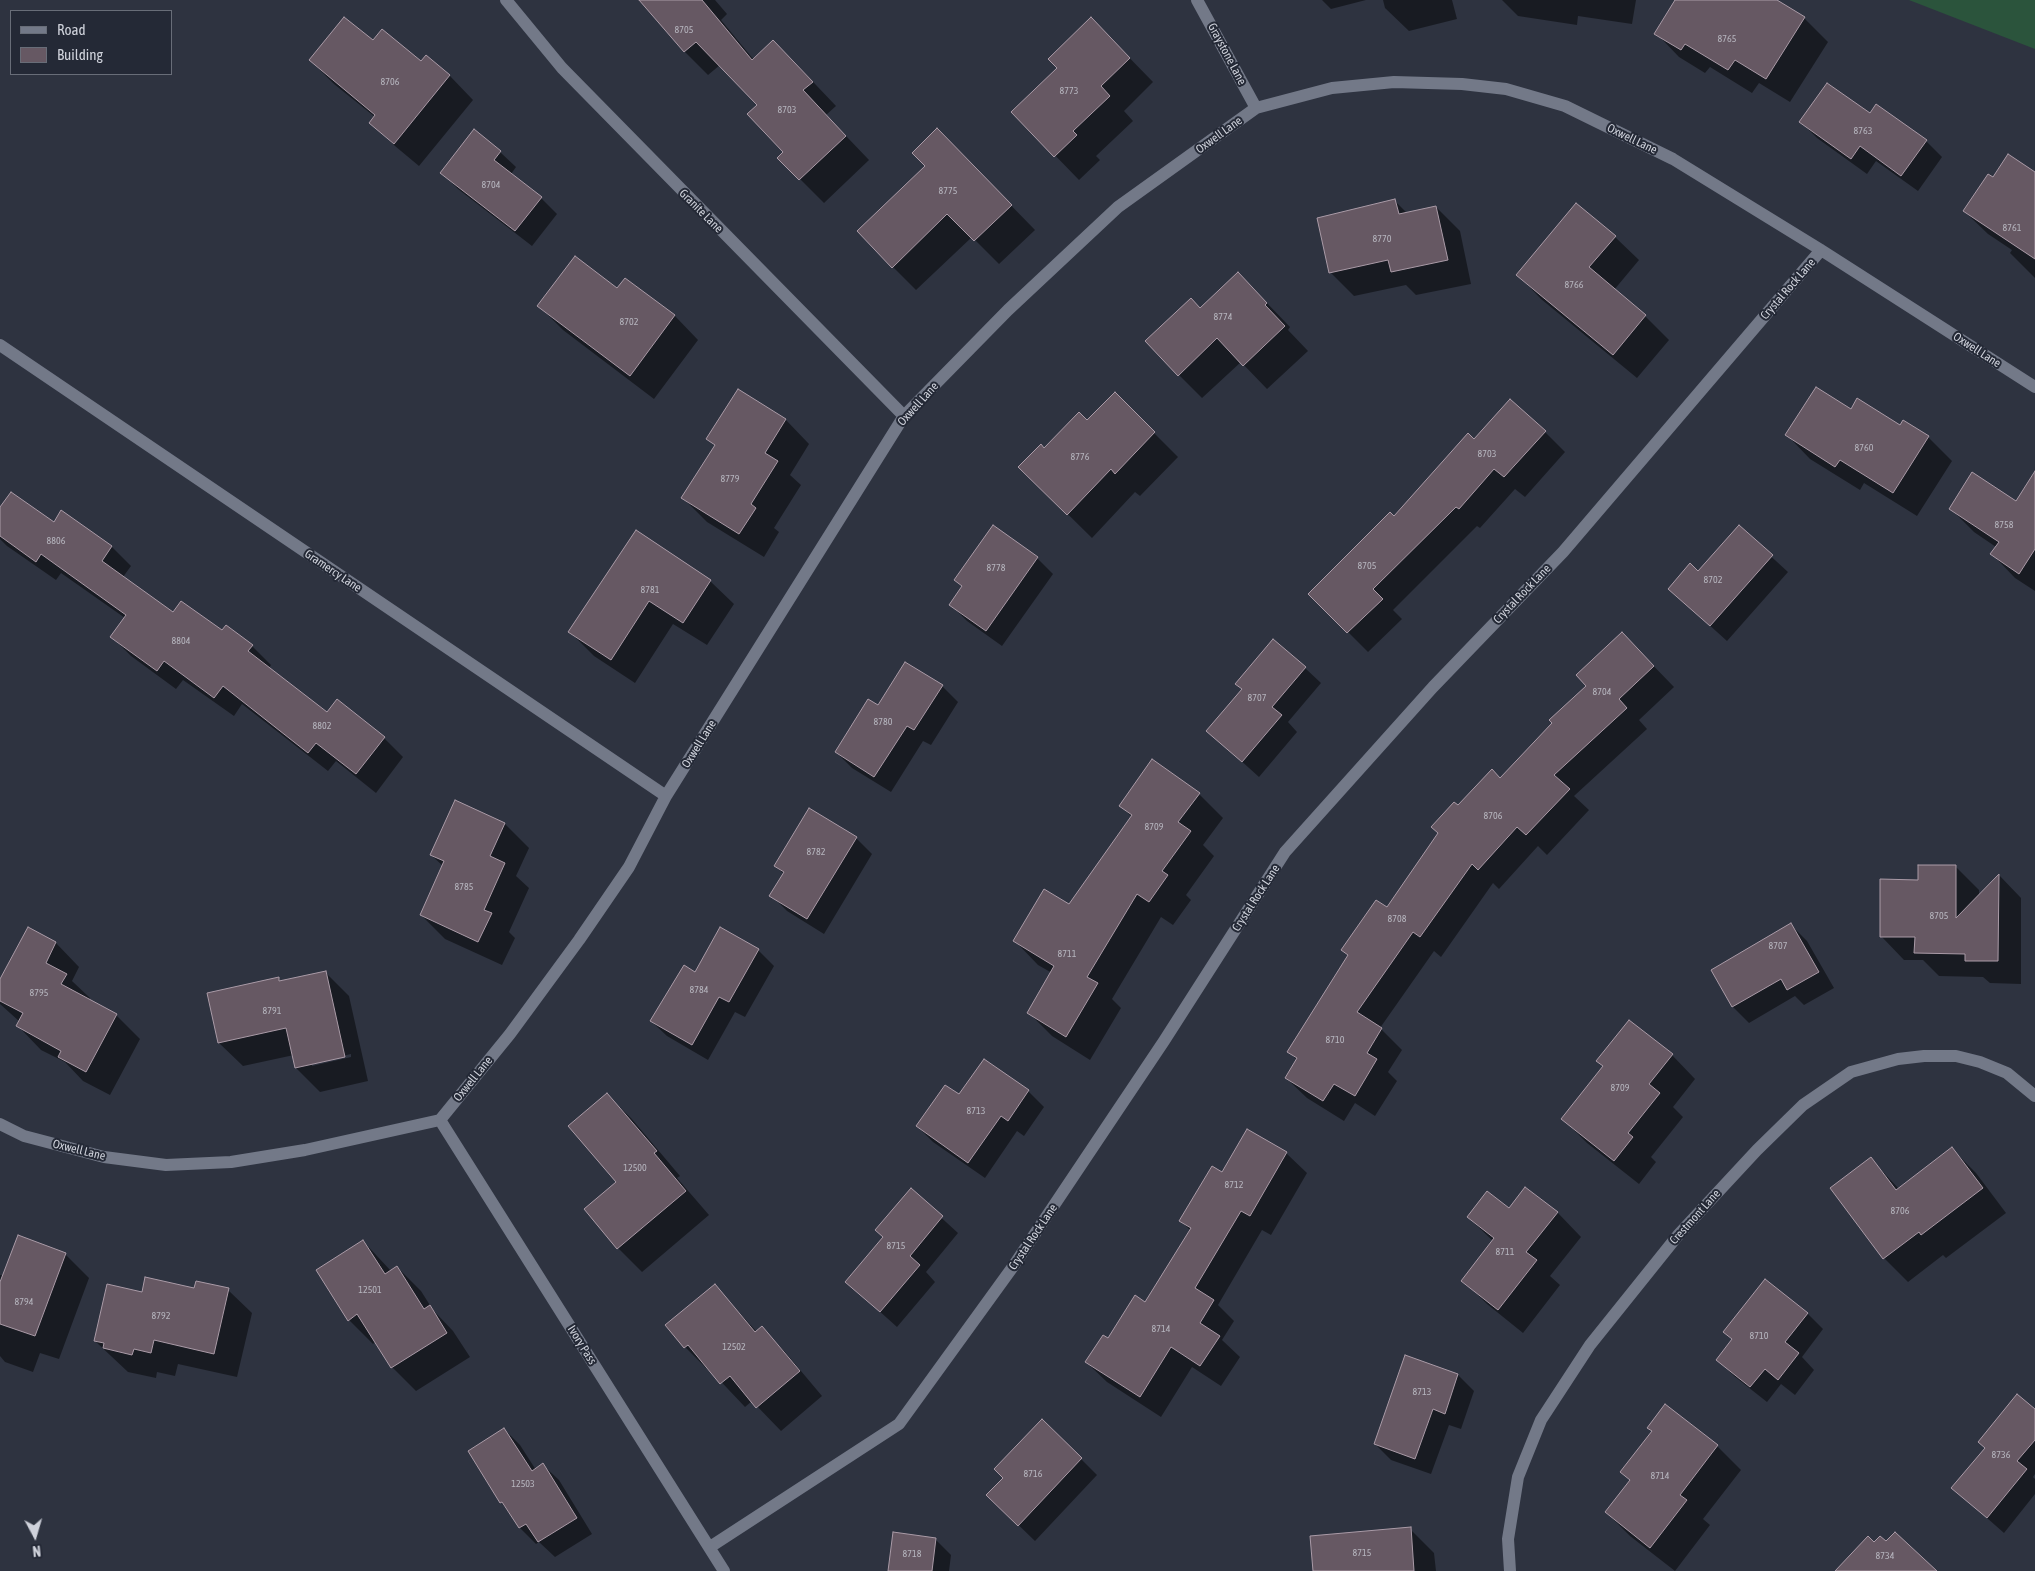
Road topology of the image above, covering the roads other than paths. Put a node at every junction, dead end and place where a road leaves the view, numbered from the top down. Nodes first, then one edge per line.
1 (506, 0) edge
2 (1198, 0) edge
3 (1256, 108) junction
4 (1821, 250) junction
5 (0, 345) edge
6 (2035, 387) edge
7 (904, 416) junction
8 (666, 796) junction
9 (2035, 1096) edge
10 (440, 1120) junction
11 (0, 1124) edge
12 (710, 1547) junction
13 (724, 1571) edge
14 (1510, 1571) edge

1 - 7 street, Granite Lane
2 - 3 street, Graystone Lane
3 - 4 street, Oxwell Lane
3 - 7 street, Oxwell Lane
4 - 6 street, Oxwell Lane
4 - 12 street, Crystal Rock Lane
5 - 8 street, Gramercy Lane
7 - 8 street, Oxwell Lane
8 - 10 street, Oxwell Lane
9 - 14 street, Crestmont Lane
10 - 11 street, Oxwell Lane
10 - 12 street, Ivory Pass
12 - 13 street, Ivory Pass

